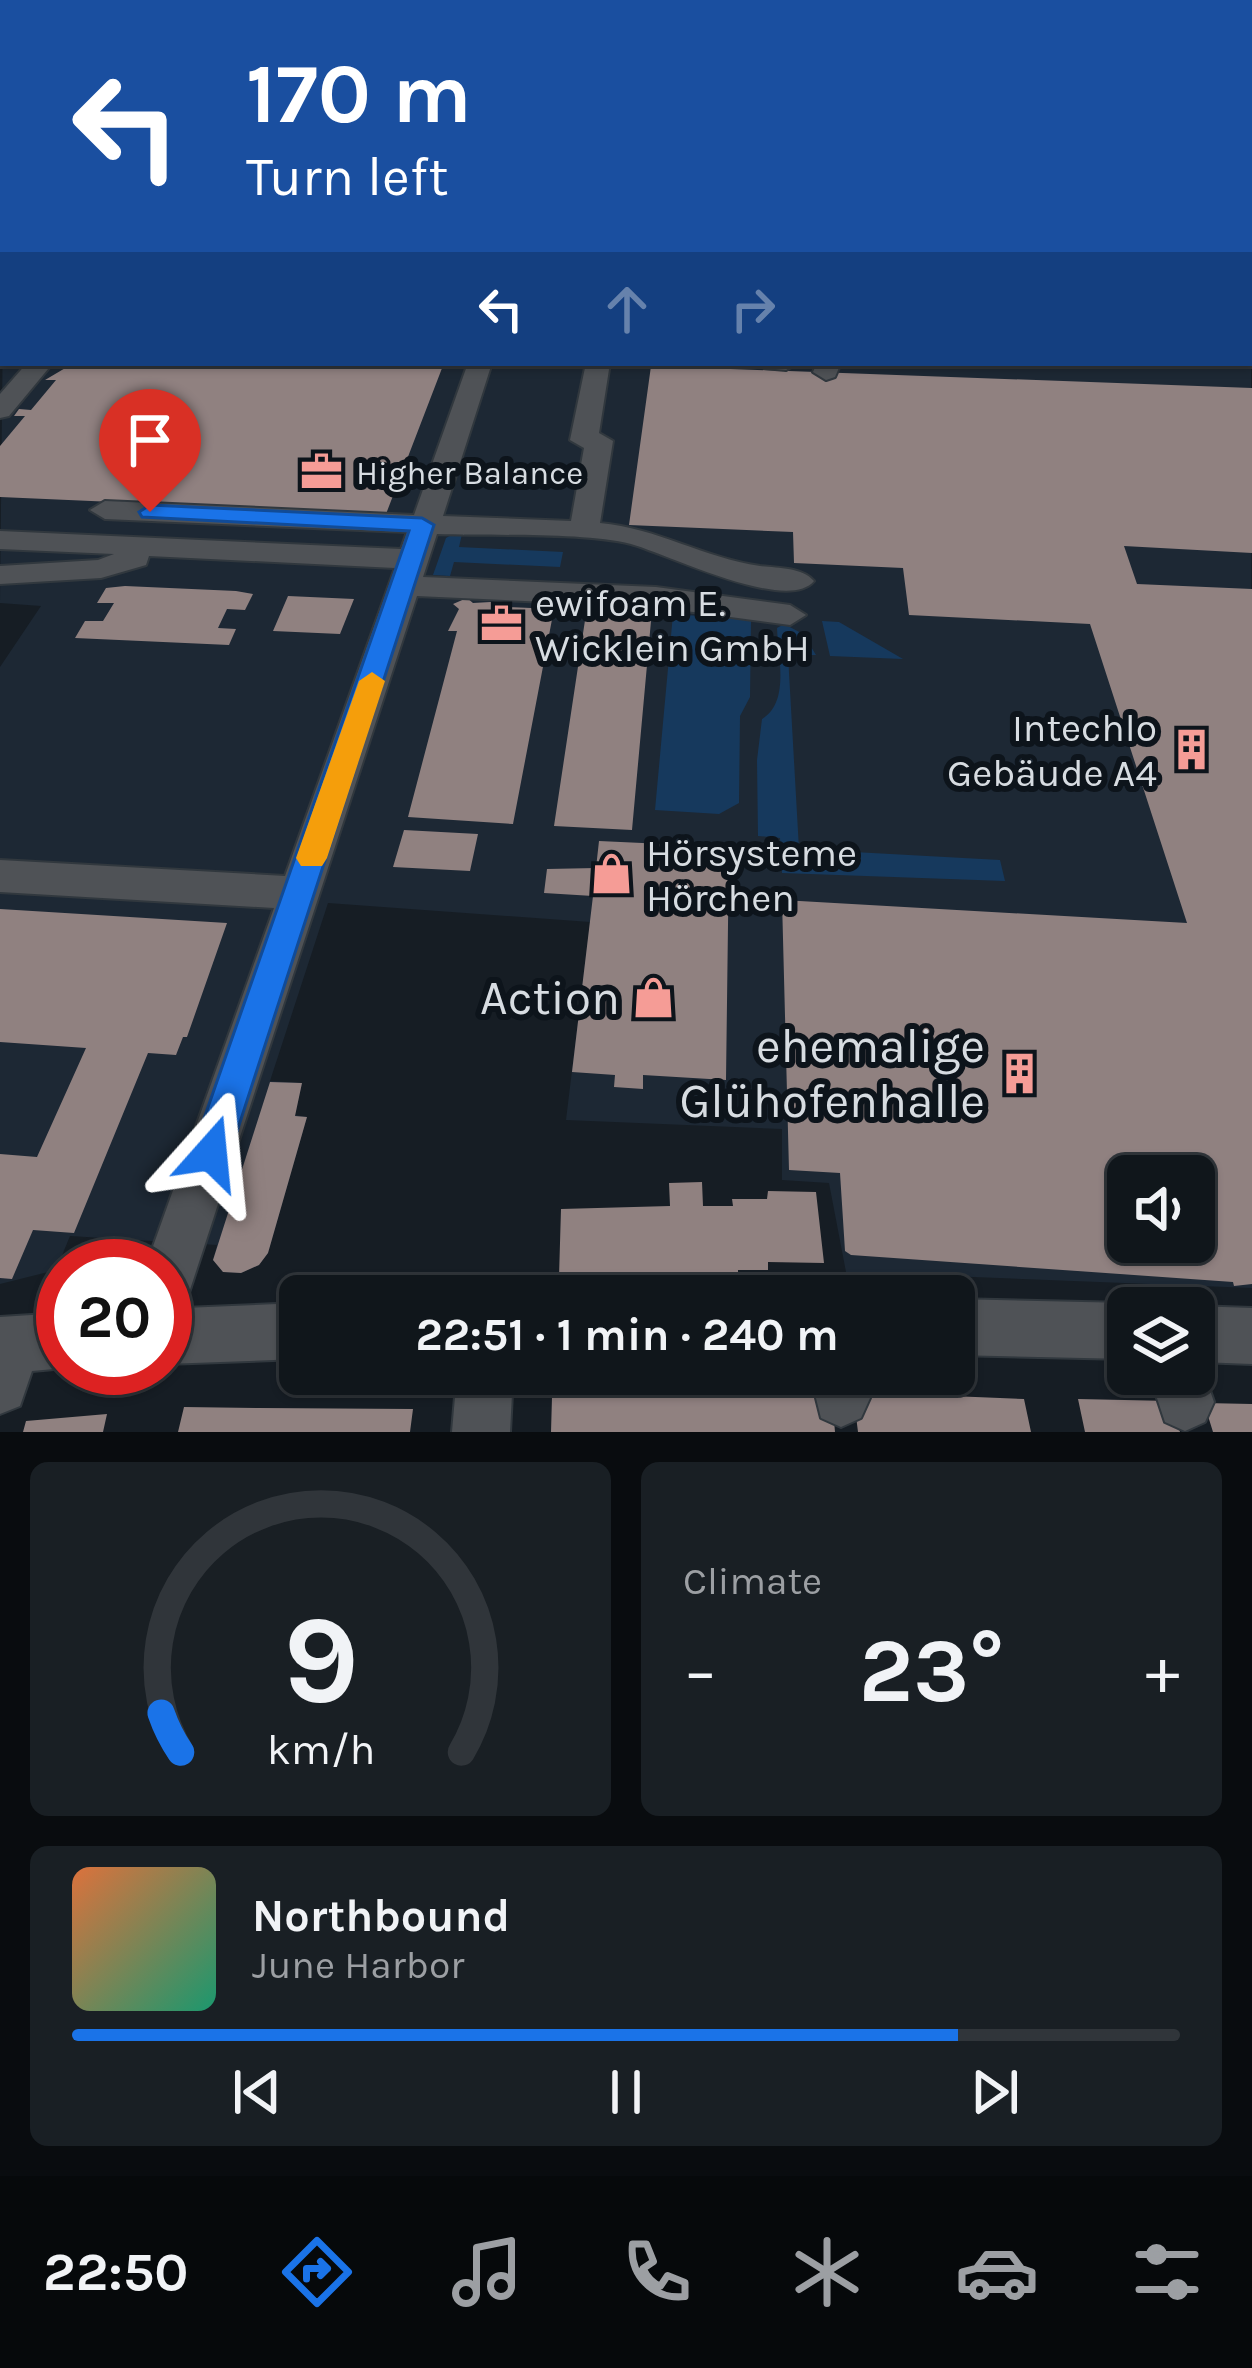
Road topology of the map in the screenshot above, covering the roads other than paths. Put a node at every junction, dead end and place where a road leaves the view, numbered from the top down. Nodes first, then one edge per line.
1 (37, 366) edge
2 (479, 366) edge
3 (597, 366) edge
4 (0, 410) edge
5 (104, 509) dead end
6 (595, 531) junction
7 (0, 541) edge
8 (167, 547) junction
9 (413, 557) junction
10 (0, 575) edge
11 (798, 581) dead end
12 (597, 593) junction
13 (790, 615) dead end
14 (0, 876) edge
15 (299, 893) junction
16 (182, 1239) edge
17 (975, 1327) edge
18 (279, 1331) edge
19 (1107, 1331) edge
20 (192, 1335) edge
21 (1215, 1335) edge
22 (1252, 1336) edge
23 (484, 1395) edge
24 (481, 1432) edge

1 - 4 street
2 - 9 street
3 - 6 street
5 - 9 street
6 - 9 street
6 - 11 street
6 - 12 street
7 - 8 street
8 - 9 street
8 - 10 street
9 - 12 street
9 - 15 street
12 - 13 street
14 - 15 street
15 - 16 street
17 - 19 street
18 - 20 street
21 - 22 street
23 - 24 street

